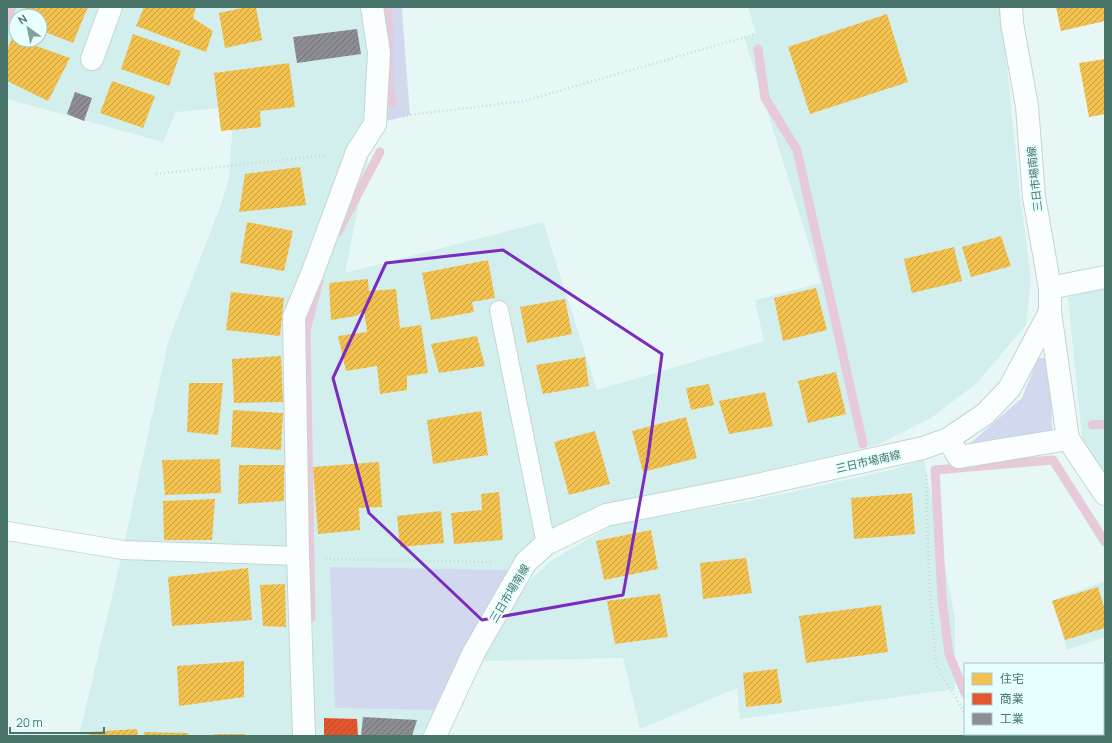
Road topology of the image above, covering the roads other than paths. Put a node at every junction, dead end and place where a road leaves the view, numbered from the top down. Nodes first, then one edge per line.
1 (111, 7) edge
2 (372, 7) edge
3 (1011, 7) edge
4 (92, 59) dead end
5 (1105, 277) edge
6 (1050, 288) junction
7 (499, 310) dead end
8 (1050, 312) junction
9 (948, 439) junction
10 (1068, 439) junction
11 (1105, 494) edge
12 (7, 531) edge
13 (546, 544) junction
14 (298, 556) junction
15 (304, 736) edge
16 (435, 736) edge

1 - 4 street
2 - 14 street
3 - 6 street, 三日市場南線
5 - 6 street
6 - 8 street, 三日市場南線
7 - 13 lane
8 - 9 street, 三日市場南線
8 - 10 street
9 - 10 street
9 - 13 street, 三日市場南線
10 - 11 street
12 - 14 lane
13 - 16 street, 三日市場南線
14 - 15 street

